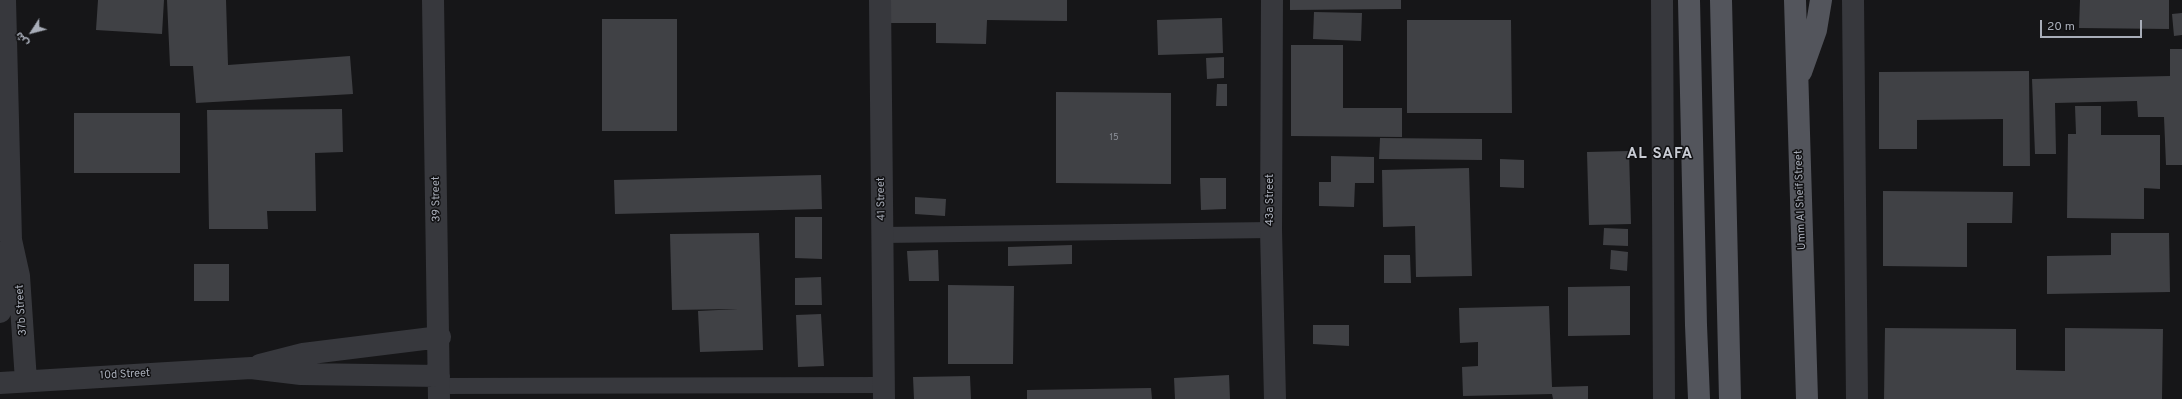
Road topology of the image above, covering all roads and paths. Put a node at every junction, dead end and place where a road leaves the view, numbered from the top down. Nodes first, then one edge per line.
1 (5, 0) edge
2 (433, 0) edge
3 (880, 0) edge
4 (1272, 0) edge
5 (1662, 0) edge
6 (1689, 0) edge
7 (1721, 0) edge
8 (1795, 0) edge
9 (1821, 0) edge
10 (1853, 0) edge
11 (1797, 82) junction
12 (1271, 230) junction
13 (883, 235) junction
14 (11, 240) junction
15 (0, 312) edge
16 (440, 337) junction
17 (251, 368) junction
18 (26, 381) junction
19 (0, 383) edge
20 (439, 387) edge
21 (884, 392) edge
22 (1275, 399) edge
23 (1664, 399) edge
24 (1699, 399) edge
25 (1730, 399) edge
26 (1807, 399) edge
27 (1857, 399) edge

1 - 14 street, 37b Street
2 - 16 street, 39 Street
3 - 13 street, 41 Street
4 - 12 street, 43a Street
5 - 23 street
6 - 24 main road
7 - 25 main road
8 - 11 main road, Umm Al Sheif Street
9 - 11 main road
10 - 27 street
11 - 26 main road, Umm Al Sheif Street
12 - 13 lane
12 - 22 street, 43a Street
13 - 21 street, 41 Street
14 - 15 street, 37b Street
14 - 18 street, 37b Street
16 - 17 street, 10d Street
16 - 20 street, 39 Street
17 - 18 street, 10d Street
17 - 20 street, 10d Street
18 - 19 street, 10d Street
20 - 21 lane

